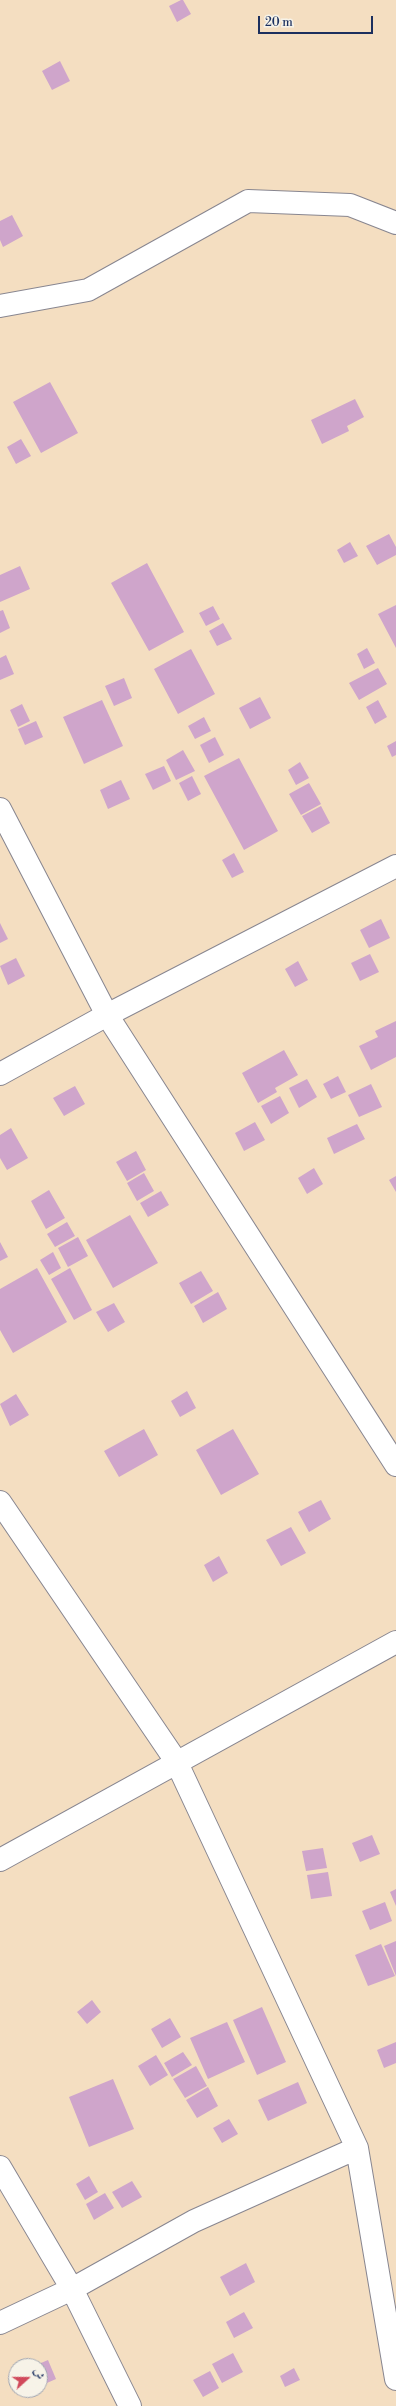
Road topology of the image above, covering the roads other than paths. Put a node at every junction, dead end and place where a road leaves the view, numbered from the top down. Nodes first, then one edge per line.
1 (396, 223) edge
2 (0, 306) edge
3 (0, 809) edge
4 (396, 866) edge
5 (107, 1015) junction
6 (0, 1074) edge
7 (396, 1465) edge
8 (0, 1502) edge
9 (396, 1642) edge
10 (176, 1761) junction
11 (0, 1860) edge
12 (357, 2148) junction
13 (0, 2167) edge
14 (72, 2289) junction
15 (0, 2324) edge
16 (396, 2379) edge
17 (130, 2406) edge

1 - 2 street
3 - 5 street
4 - 5 street
5 - 6 street
5 - 7 street
8 - 10 street
9 - 10 street
10 - 11 street
10 - 12 street
12 - 14 street
12 - 16 street
13 - 14 street
14 - 15 street
14 - 17 street

